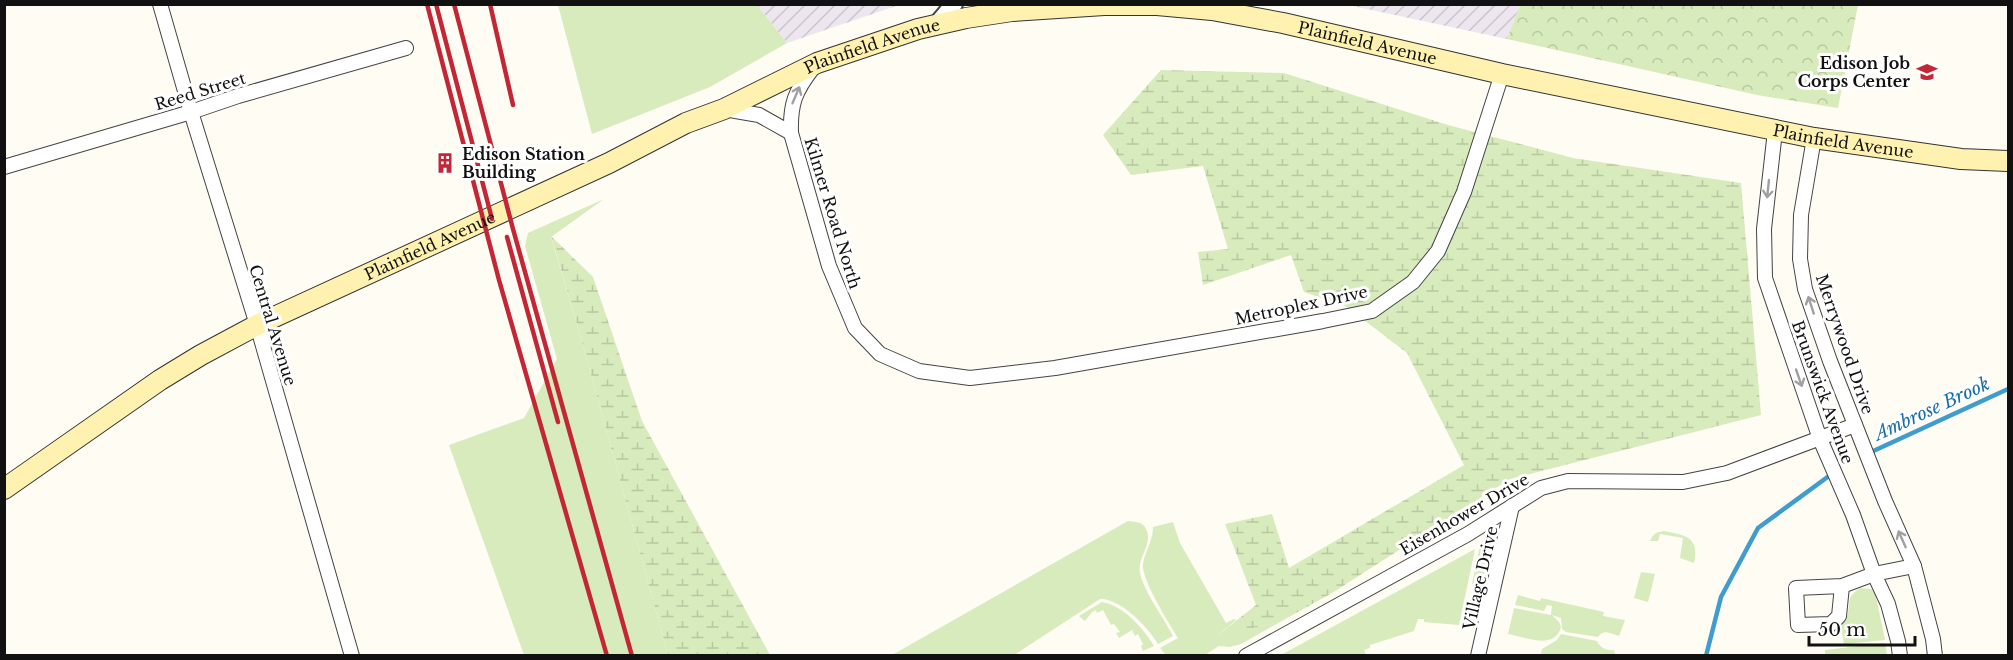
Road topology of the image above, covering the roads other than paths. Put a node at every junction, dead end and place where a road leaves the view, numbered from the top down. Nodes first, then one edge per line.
1 (160, 4) edge
2 (954, 4) edge
3 (1091, 5) edge
4 (1012, 8) edge
5 (937, 24) junction
6 (406, 48) dead end
7 (817, 63) junction
8 (1502, 74) junction
9 (724, 109) junction
10 (190, 112) junction
11 (1775, 131) junction
12 (791, 133) junction
13 (1814, 138) junction
14 (2008, 161) edge
15 (4, 167) edge
16 (257, 325) junction
17 (1140, 352) joint
18 (1855, 425) junction
19 (1820, 439) junction
20 (4, 489) edge
21 (1512, 506) junction
22 (1914, 566) junction
23 (1874, 574) junction
24 (1842, 586) dead end
25 (352, 656) edge
26 (1246, 656) edge
27 (1478, 656) edge
28 (1900, 656) edge
29 (1935, 656) edge

1 - 10 street, Central Avenue
2 - 5 street
3 - 4 main road, Plainfield Avenue
3 - 8 main road, Plainfield Avenue
4 - 5 main road, Plainfield Avenue
5 - 7 main road, Plainfield Avenue
6 - 10 street, Reed Street
7 - 9 main road, Plainfield Avenue
12 -> 7 street, Kilmer Road North
8 - 11 main road, Plainfield Avenue
8 - 17 street, Metroplex Drive
9 - 12 street
9 - 16 main road, Plainfield Avenue
10 - 15 street, Reed Street
10 - 16 street, Central Avenue
11 - 13 main road, Plainfield Avenue
11 -> 19 street, Brunswick Avenue
12 - 17 street, Kilmer Road North
13 - 14 main road, Plainfield Avenue
18 -> 13 street, Merrywood Drive
16 - 20 main road, Plainfield Avenue
16 - 25 street, Central Avenue
18 - 19 street, Eisenhower Drive
22 -> 18 street, Merrywood Drive
19 - 21 street, Eisenhower Drive
19 - 23 street, Brunswick Avenue
21 - 26 street, Eisenhower Drive
21 - 27 street, Village Drive
22 - 23 street
22 - 29 street, Merrywood Drive
23 - 24 street
23 - 28 street, Brunswick Avenue

